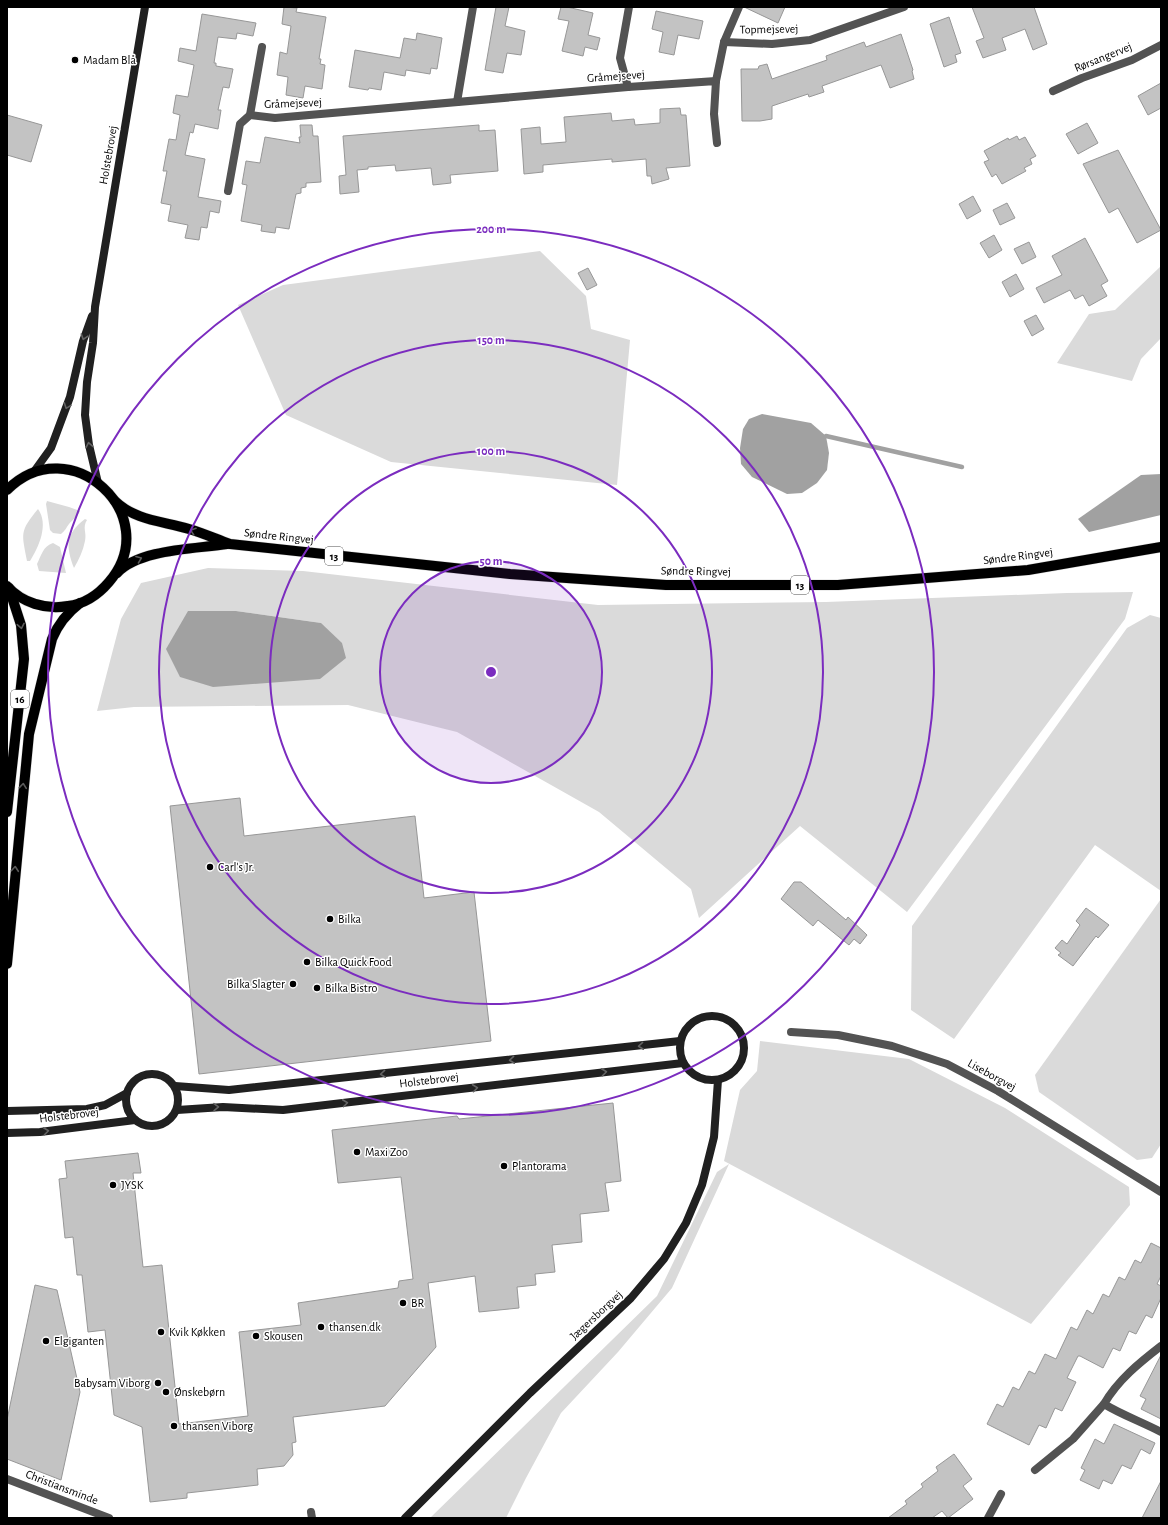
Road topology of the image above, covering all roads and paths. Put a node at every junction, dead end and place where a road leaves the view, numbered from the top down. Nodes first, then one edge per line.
1 (145, 7) edge
2 (473, 7) edge
3 (629, 7) edge
4 (739, 7) edge
5 (904, 7) edge
6 (724, 42) junction
7 (1161, 45) edge
8 (262, 47) dead end
9 (716, 81) junction
10 (628, 87) junction
11 (1053, 91) dead end
12 (457, 102) junction
13 (250, 115) junction
14 (717, 143) dead end
15 (228, 191) dead end
16 (95, 307) junction
17 (33, 473) junction
18 (98, 483) junction
19 (7, 488) edge
20 (115, 501) junction
21 (230, 544) junction
22 (1161, 547) edge
23 (112, 579) junction
24 (8, 587) edge
25 (80, 603) junction
26 (7, 812) edge
27 (7, 964) edge
28 (791, 1032) dead end
29 (680, 1042) junction
30 (683, 1063) junction
31 (718, 1080) junction
32 (175, 1086) junction
33 (127, 1093) junction
34 (177, 1110) junction
35 (7, 1111) edge
36 (135, 1120) junction
37 (7, 1133) edge
38 (1161, 1192) edge
39 (1161, 1346) edge
40 (1104, 1404) junction
41 (1161, 1432) edge
42 (1035, 1470) dead end
43 (7, 1479) edge
44 (1001, 1494) dead end
45 (109, 1518) edge
46 (405, 1518) edge
47 (988, 1518) edge

1 - 16 street, Holstebrovej
2 - 12 street
3 - 10 street
4 - 6 street
5 - 6 street, Topmejsevej
6 - 9 street
7 - 11 street, Rørsangervej
8 - 13 street, Gråmejsevej
9 - 10 street, Gråmejsevej
9 - 14 street
10 - 12 street, Gråmejsevej
12 - 13 street, Gråmejsevej
13 - 15 street, Gråmejsevej
16 -> 17 street, Holstebrovej
18 -> 16 street, Holstebrovej
17 - 18 main road, 13
17 - 19 main road, 13
18 - 20 main road, 13
21 -> 20 main road, Søndre Ringvej / 13
20 - 23 main road, 13
21 - 22 main road, Søndre Ringvej / 13
23 -> 21 main road, Søndre Ringvej / 13
23 - 25 main road, 13
24 - 25 main road, 13
24 -> 26 main road, 16
27 -> 25 main road, 16
28 - 38 street, Liseborgvej
29 - 30 street
29 - 31 street
29 -> 32 street, Holstebrovej
30 - 31 street
34 -> 30 street, Holstebrovej
31 - 46 street, Jægersborgvej
32 - 33 street
32 - 34 street
33 - 35 street, Holstebrovej
33 - 36 street
34 - 36 street
37 -> 36 street, Holstebrovej
39 - 40 street
40 - 41 street
40 - 42 street
43 - 45 street, Christiansminde
44 - 47 street

